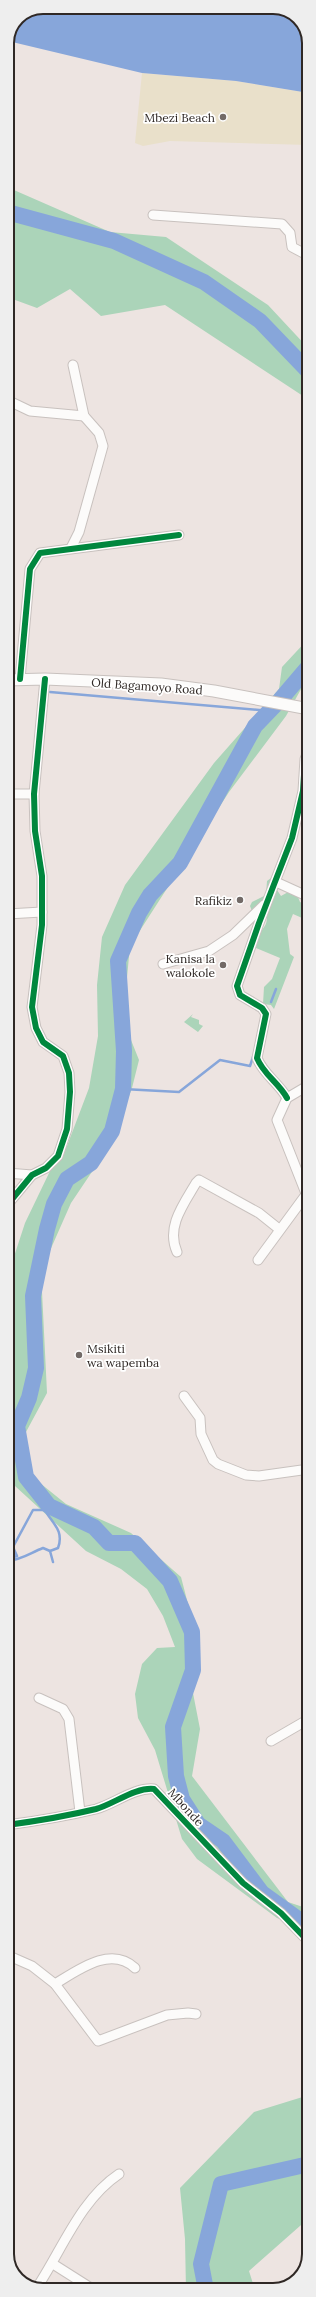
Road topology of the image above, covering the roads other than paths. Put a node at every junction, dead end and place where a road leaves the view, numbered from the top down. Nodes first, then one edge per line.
1 (153, 215) dead end
2 (302, 252) edge
3 (73, 364) dead end
4 (14, 403) edge
5 (84, 416) junction
6 (179, 535) dead end
7 (71, 548) junction
8 (14, 679) edge
9 (20, 679) junction
10 (45, 679) junction
11 (302, 707) edge
12 (14, 794) edge
13 (34, 794) junction
14 (302, 796) edge
15 (276, 882) junction
16 (302, 894) edge
17 (266, 903) junction
18 (42, 912) junction
19 (14, 914) edge
20 (163, 964) dead end
21 (302, 1089) edge
22 (287, 1098) junction
23 (14, 1174) edge
24 (32, 1175) junction
25 (302, 1185) edge
26 (14, 1197) edge
27 (302, 1204) edge
28 (279, 1229) junction
29 (177, 1252) dead end
30 (258, 1260) dead end
31 (184, 1396) dead end
32 (302, 1471) edge
33 (39, 1698) dead end
34 (302, 1723) edge
35 (271, 1740) dead end
36 (80, 1812) junction
37 (14, 1824) edge
38 (302, 1935) edge
39 (14, 1958) edge
40 (135, 1968) dead end
41 (55, 1984) junction
42 (196, 2014) dead end
43 (119, 2174) dead end
44 (52, 2264) junction
45 (40, 2283) edge
46 (83, 2283) edge

1 - 2 street
3 - 5 street
4 - 5 street
5 - 7 street
6 - 7 street
7 - 9 street
8 - 9 main road, Old Bagamoyo Road
9 - 10 main road, Old Bagamoyo Road
10 - 11 main road, Old Bagamoyo Road
10 - 13 street
12 - 13 street
13 - 18 street
14 - 15 street
15 - 16 street
15 - 17 street
17 - 20 street
17 - 22 street
18 - 19 street
18 - 24 street
21 - 22 street
22 - 25 street
23 - 24 street
24 - 26 street
27 - 28 street
28 - 29 street
28 - 30 street
31 - 32 street
33 - 36 street
34 - 35 street
36 - 37 street, Mbonde
36 - 38 street, Mbonde
39 - 41 street
40 - 41 street
41 - 42 street
43 - 44 street
44 - 45 street
44 - 46 street

